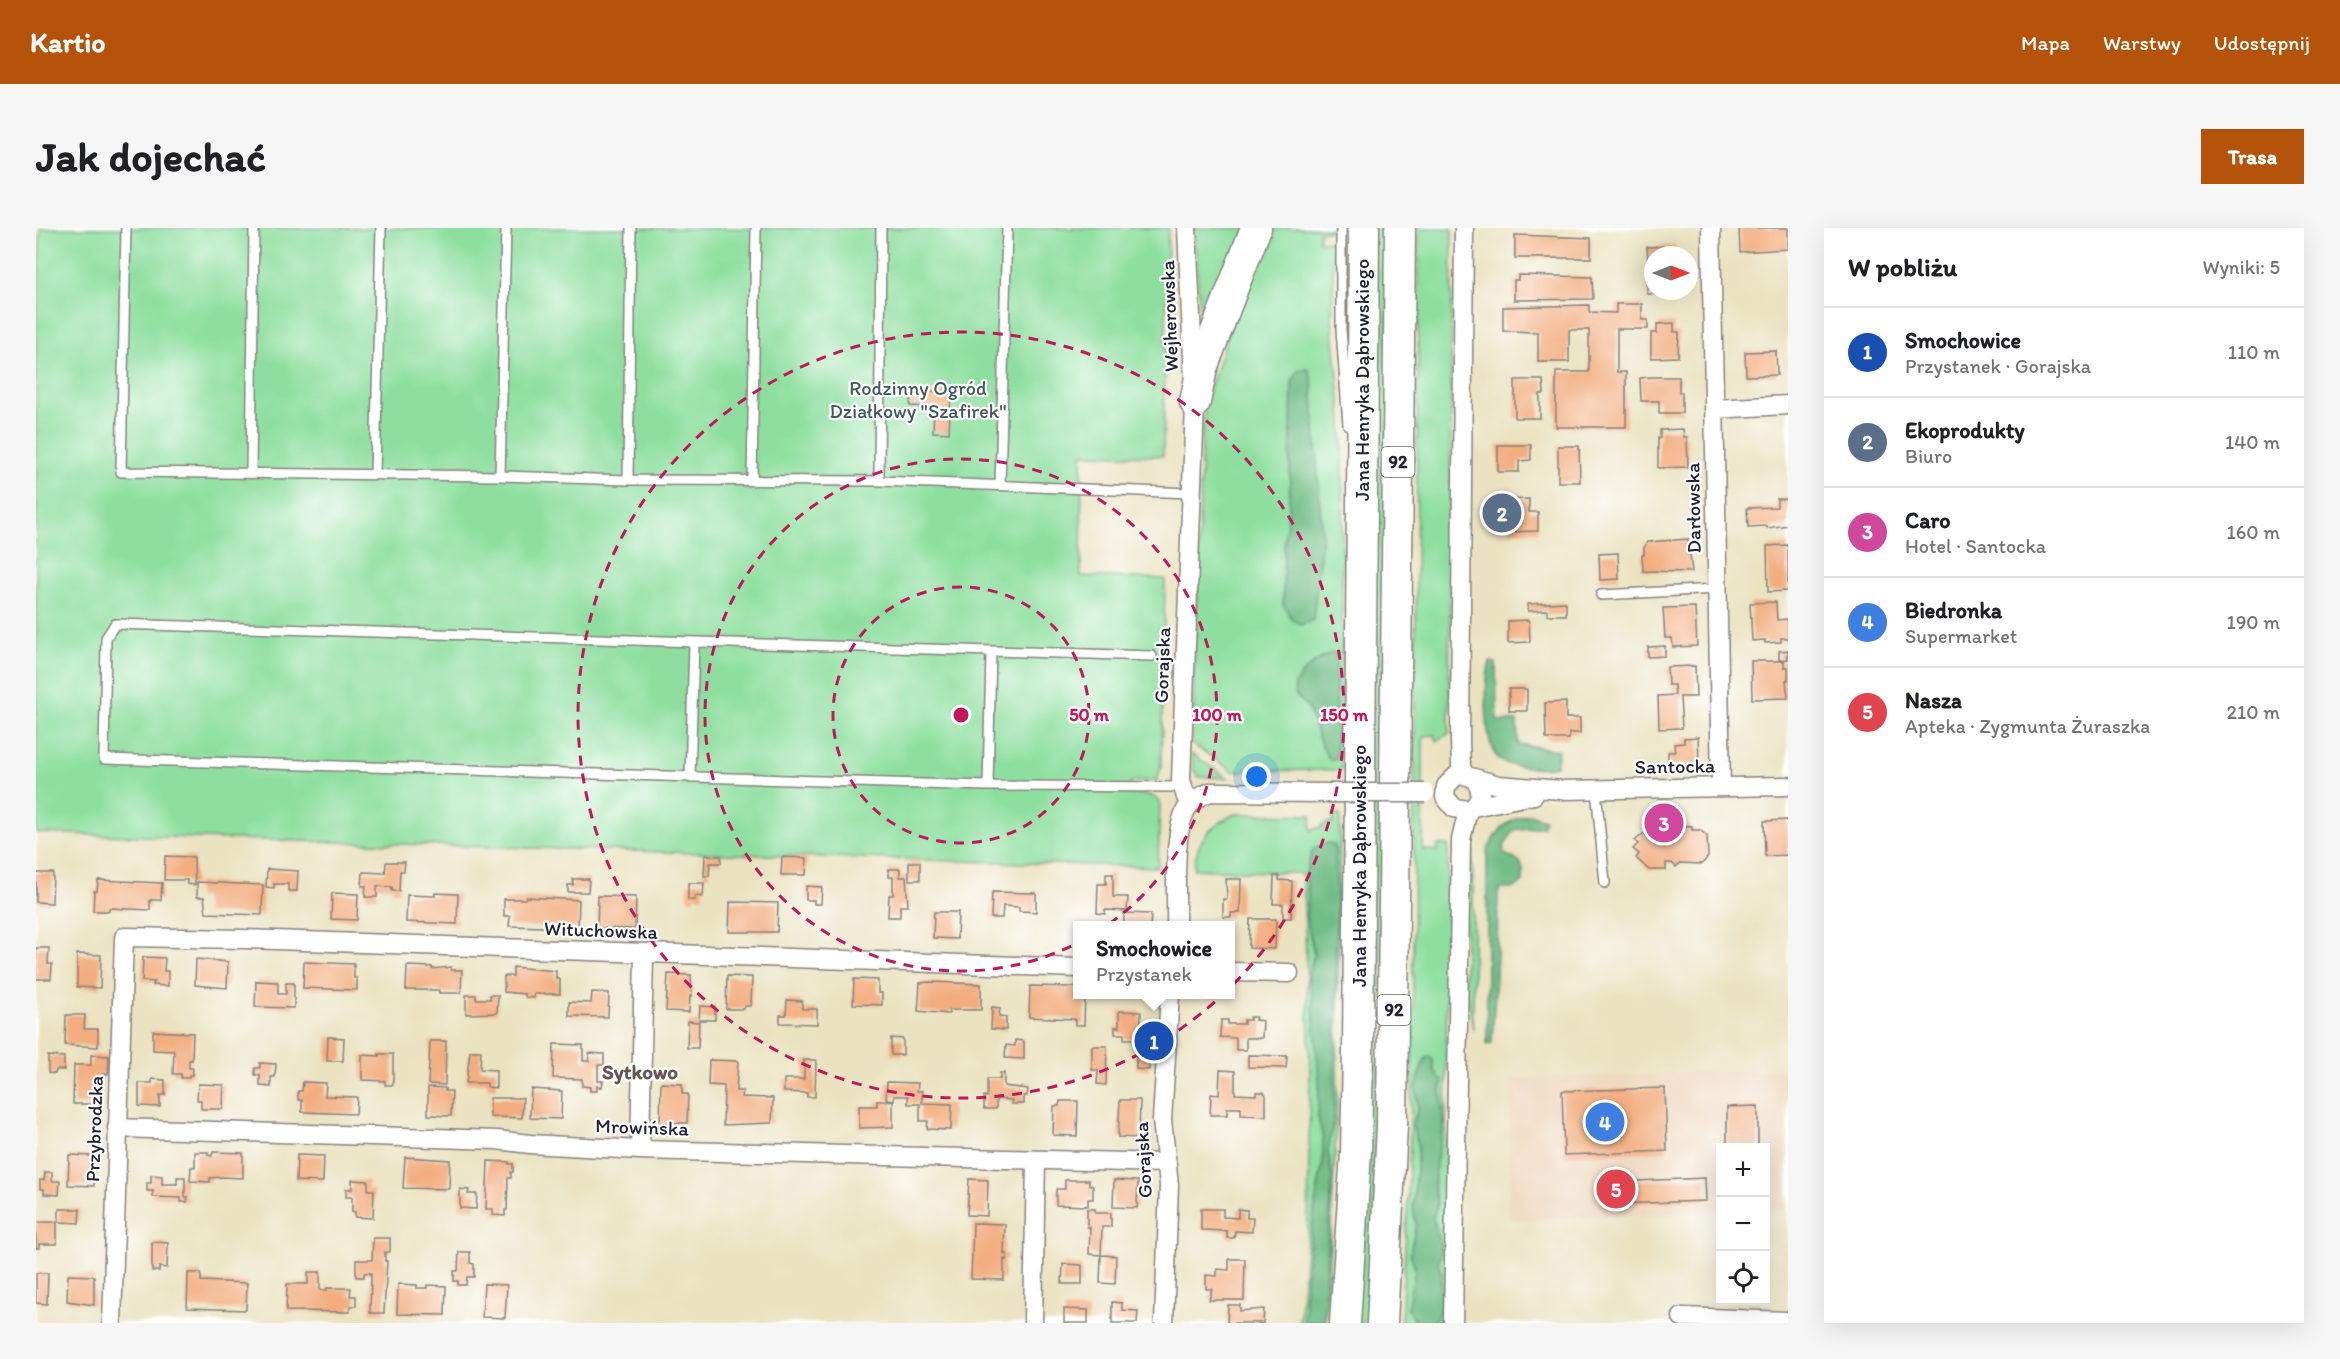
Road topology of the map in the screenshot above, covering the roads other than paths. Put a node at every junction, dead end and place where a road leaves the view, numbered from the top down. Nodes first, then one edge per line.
1 (126, 228) edge
2 (254, 228) edge
3 (381, 228) edge
4 (506, 228) edge
5 (631, 228) edge
6 (756, 228) edge
7 (881, 228) edge
8 (1007, 228) edge
9 (1187, 228) edge
10 (1256, 228) edge
11 (1341, 228) edge
12 (1364, 228) edge
13 (1400, 228) edge
14 (1464, 228) edge
15 (1711, 228) edge
16 (1195, 402) junction
17 (1788, 405) edge
18 (1714, 409) junction
19 (1349, 430) dead end
20 (1351, 450) dead end
21 (251, 473) junction
22 (375, 475) junction
23 (500, 476) junction
24 (627, 480) junction
25 (752, 481) junction
26 (879, 481) junction
27 (1000, 485) junction
28 (1191, 494) junction
29 (1362, 501) junction
30 (1717, 590) junction
31 (1600, 595) dead end
32 (694, 642) junction
33 (991, 652) junction
34 (1152, 656) dead end
35 (1469, 777) junction
36 (690, 778) junction
37 (988, 786) junction
38 (1788, 786) edge
39 (1721, 787) junction
40 (1596, 789) junction
41 (1562, 790) junction
42 (1444, 793) junction
43 (1187, 795) junction
44 (1471, 808) junction
45 (1605, 883) dead end
46 (1176, 921) edge
47 (124, 937) joint
48 (644, 954) junction
49 (1073, 968) edge
50 (1235, 972) edge
51 (1289, 973) dead end
52 (1170, 999) edge
53 (117, 1128) junction
54 (640, 1150) junction
55 (1036, 1160) junction
56 (1167, 1163) junction
57 (1682, 1317) dead end
58 (1788, 1321) edge
59 (112, 1323) edge
60 (1033, 1323) edge
61 (1164, 1323) edge
62 (1345, 1323) edge
63 (1382, 1323) edge
64 (1453, 1323) edge

1 - 21 lane
2 - 21 lane
3 - 22 lane
4 - 23 lane
5 - 24 lane
6 - 25 lane
7 - 26 lane
8 - 27 lane
9 - 16 street, Wejherowska
10 - 16 main road
11 - 19 lane
12 - 29 main road, Jana Henryka Dąbrowskiego / 92
13 - 63 main road, Jana Henryka Dąbrowskiego / 92
14 - 35 street
15 - 18 street, Darłowska
16 - 28 street, Gorajska
17 - 18 street
18 - 30 street, Darłowska
20 - 29 lane
21 - 22 lane
22 - 23 lane
23 - 24 lane
24 - 25 lane
25 - 26 lane
26 - 27 lane
27 - 28 lane
28 - 43 street, Gorajska
29 - 62 main road, Jana Henryka Dąbrowskiego / 92
30 - 31 lane
30 - 39 street, Darłowska
32 - 33 lane
32 - 36 lane
32 - 36 lane
33 - 34 lane
33 - 37 lane
35 - 41 street, Santocka
35 - 42 street
35 - 44 street
36 - 37 lane
37 - 43 lane
38 - 39 street, Santocka
39 - 40 street, Santocka
40 - 41 street, Santocka
40 - 45 lane
41 - 44 street, Santocka
42 - 43 street, bridge
42 - 44 street
43 - 46 street, Gorajska
44 - 64 street
47 - 48 street, Wituchowska
47 - 53 street, Przybrodzka
48 - 49 street, Wituchowska
48 - 54 street
50 - 51 street
52 - 56 street, Gorajska
53 - 54 street, Mrowińska
53 - 59 street, Przybrodzka
54 - 55 street, Mrowińska
55 - 56 street, Mrowińska
55 - 60 street
56 - 61 street, Gorajska
57 - 58 street

